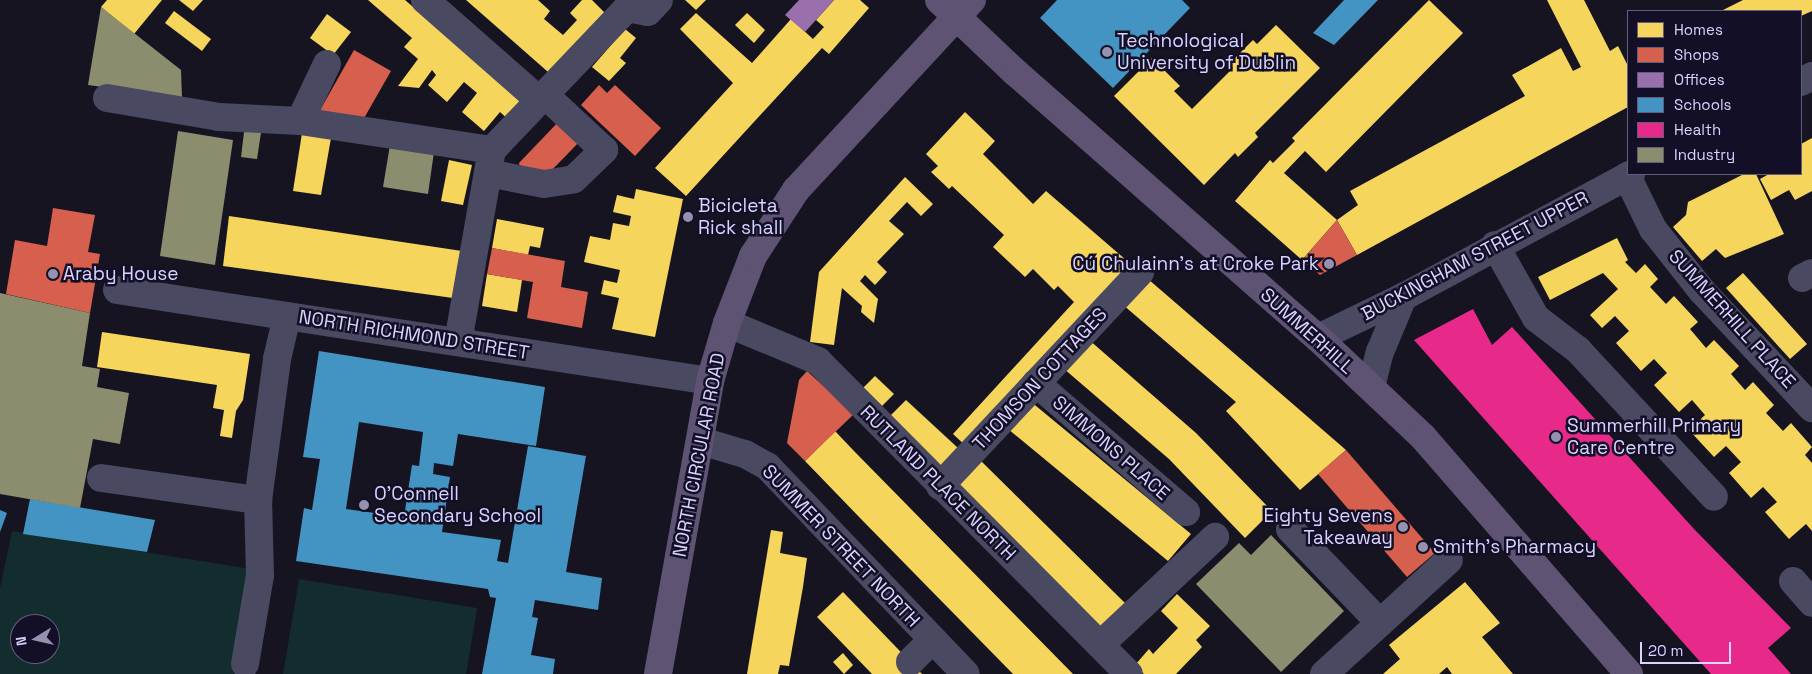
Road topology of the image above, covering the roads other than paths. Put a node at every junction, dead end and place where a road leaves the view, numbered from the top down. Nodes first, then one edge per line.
1 (425, 0) edge
2 (659, 0) edge
3 (622, 4) edge
4 (956, 5) edge
5 (327, 64) dead end
6 (107, 98) dead end
7 (543, 98) junction
8 (300, 121) junction
9 (490, 161) junction
10 (1629, 175) edge
11 (1495, 245) junction
12 (1140, 272) dead end
13 (117, 290) dead end
14 (1404, 297) junction
15 (287, 316) junction
16 (727, 323) junction
17 (1318, 338) junction
18 (458, 342) junction
19 (710, 381) junction
20 (1036, 383) junction
21 (1371, 387) junction
22 (1812, 408) edge
23 (701, 441) junction
24 (101, 478) dead end
25 (940, 486) junction
26 (1714, 497) dead end
27 (258, 500) junction
28 (1186, 512) dead end
29 (1290, 529) dead end
30 (1215, 537) dead end
31 (1449, 560) dead end
32 (1793, 581) dead end
33 (1812, 603) edge
34 (1380, 623) junction
35 (932, 640) junction
36 (1100, 645) junction
37 (910, 662) dead end
38 (245, 664) dead end
39 (658, 674) edge
40 (966, 674) edge
41 (1129, 674) edge
42 (1324, 674) edge
43 (1629, 674) edge

1 - 7 street
2 - 3 street
3 - 7 street
4 - 16 main road, NORTH CIRCULAR ROAD
4 - 17 main road, SUMMERHILL
5 - 8 street
6 - 8 street
7 - 9 street
7 - 9 street
8 - 9 street
9 - 18 street
10 - 11 street, BUCKINGHAM STREET UPPER
10 - 22 street, SUMMERHILL PLACE
11 - 14 street, BUCKINGHAM STREET UPPER
11 - 26 street
12 - 20 street, THOMSON COTTAGES
13 - 15 street, NORTH RICHMOND STREET
14 - 17 street, BUCKINGHAM STREET UPPER
14 - 21 street
15 - 18 street, NORTH RICHMOND STREET
15 - 27 street
16 - 19 main road, NORTH CIRCULAR ROAD
16 - 25 street, RUTLAND PLACE NORTH
17 - 21 main road, SUMMERHILL
18 - 19 street, NORTH RICHMOND STREET
19 - 23 main road, NORTH CIRCULAR ROAD
20 - 25 street, THOMSON COTTAGES
20 - 28 street, SIMMONS PLACE
21 - 43 main road, SUMMERHILL
23 - 35 street, SUMMER STREET NORTH
23 - 39 main road, NORTH CIRCULAR ROAD
24 - 27 street
25 - 36 street, RUTLAND PLACE NORTH
27 - 38 street
29 - 34 street
30 - 36 street
31 - 34 street
32 - 33 street
34 - 42 street
35 - 37 street
35 - 40 street, SUMMER STREET NORTH
36 - 41 street, RUTLAND PLACE NORTH

